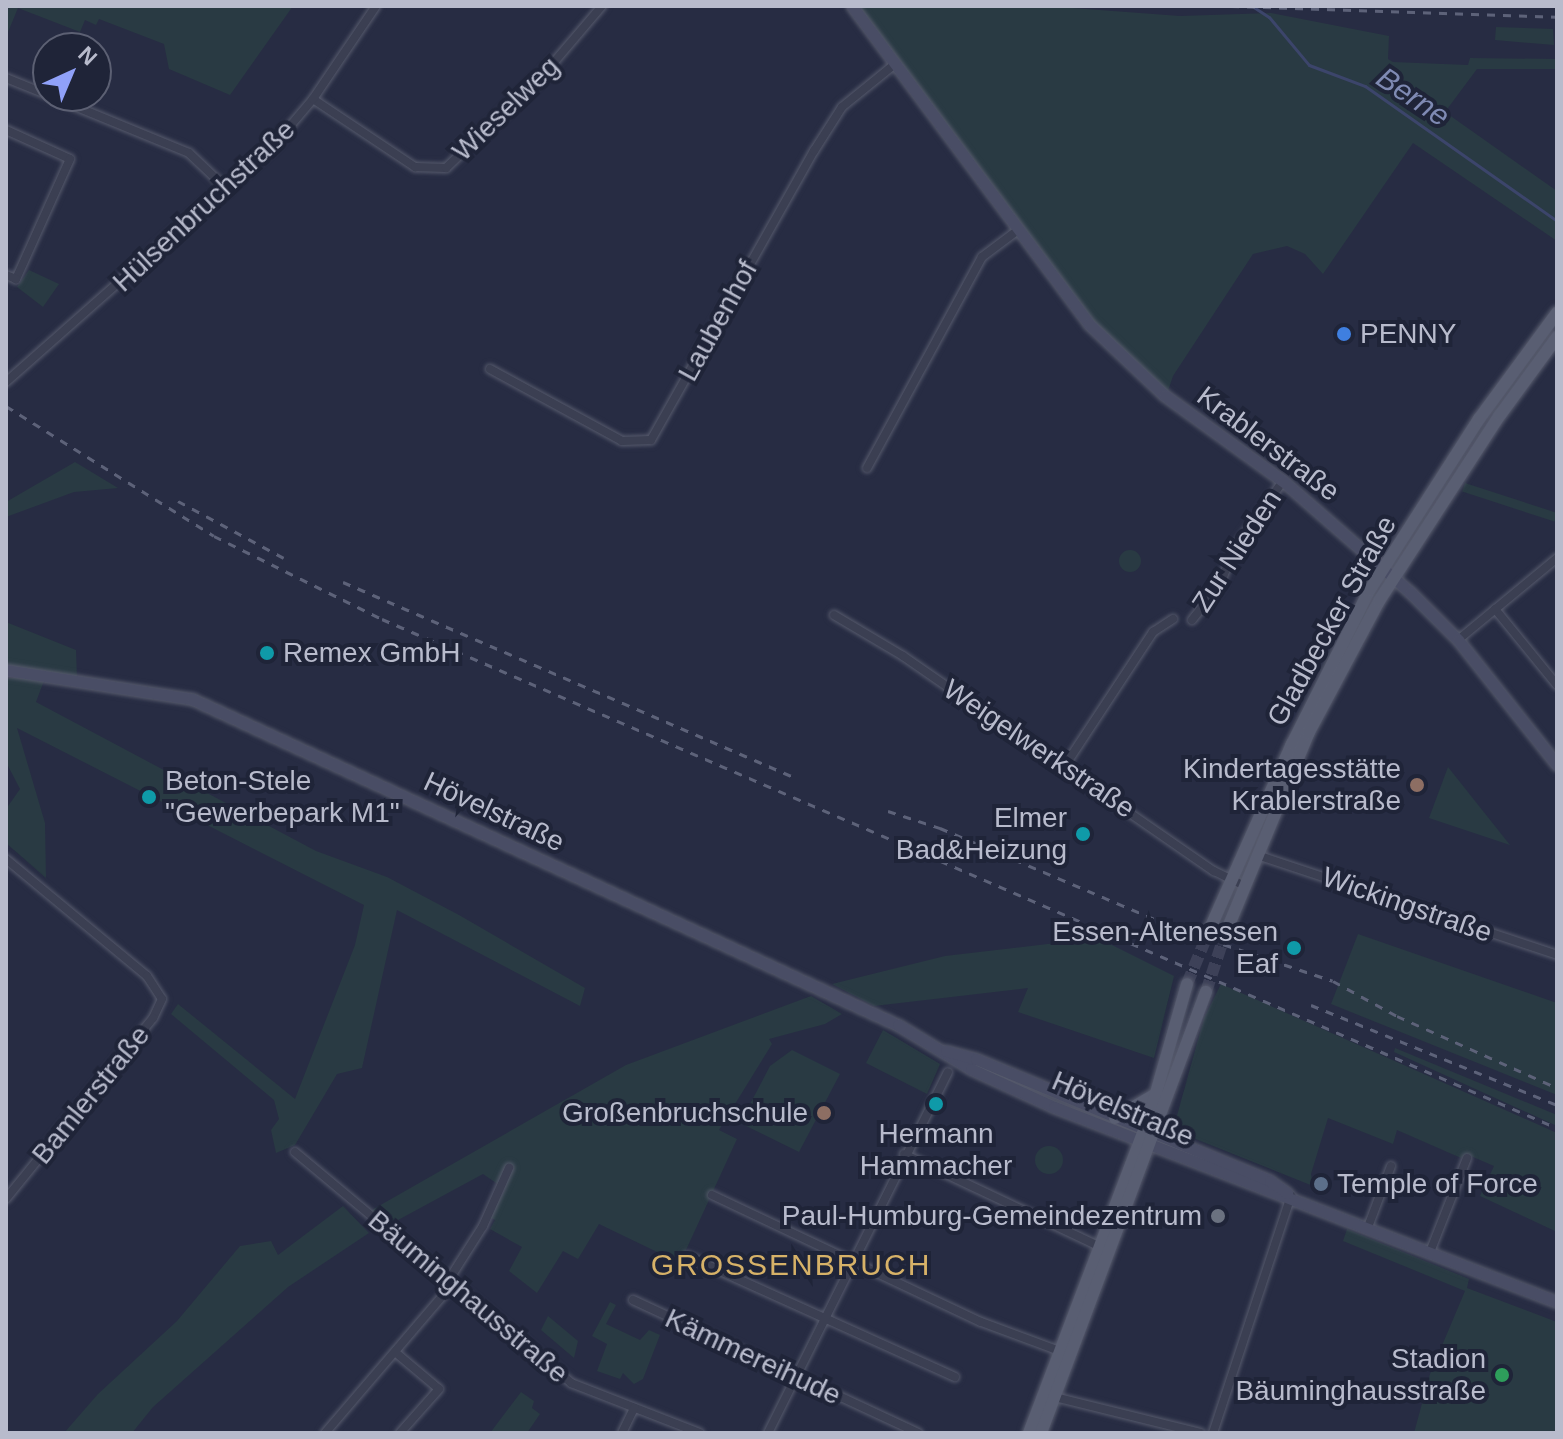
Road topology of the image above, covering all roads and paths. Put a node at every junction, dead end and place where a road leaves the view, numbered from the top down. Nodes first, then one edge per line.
1 (376, 6) edge
2 (602, 6) edge
3 (852, 6) edge
4 (895, 64) junction
5 (6, 78) edge
6 (32, 89) edge
7 (313, 99) junction
8 (88, 112) edge
9 (6, 130) edge
10 (227, 189) junction
11 (1018, 230) junction
12 (6, 275) edge
13 (1557, 313) edge
14 (1557, 337) edge
15 (490, 369) dead end
16 (6, 382) edge
17 (1487, 407) junction
18 (1494, 423) junction
19 (867, 468) dead end
20 (1283, 481) junction
21 (1557, 558) edge
22 (1383, 568) junction
23 (1394, 578) junction
24 (1495, 609) junction
25 (834, 615) dead end
26 (1173, 619) dead end
27 (1192, 620) dead end
28 (1458, 640) junction
29 (6, 670) edge
30 (1557, 685) edge
31 (1557, 765) edge
32 (1064, 767) junction
33 (1257, 855) junction
34 (6, 859) edge
35 (1237, 882) junction
36 (1209, 931) tunnel mouth
37 (1224, 937) tunnel mouth
38 (1557, 955) edge
39 (1187, 984) tunnel mouth
40 (1206, 992) tunnel mouth
41 (945, 1051) junction
42 (948, 1072) dead end
43 (1156, 1094) junction
44 (1115, 1118) junction
45 (1150, 1132) junction
46 (1144, 1145) junction
47 (295, 1152) dead end
48 (904, 1154) junction
49 (1467, 1158) dead end
50 (1391, 1166) dead end
51 (509, 1168) dead end
52 (712, 1195) dead end
53 (1291, 1196) junction
54 (6, 1199) edge
55 (1368, 1227) junction
56 (1099, 1246) junction
57 (1430, 1252) junction
58 (687, 1256) dead end
59 (851, 1261) junction
60 (450, 1283) junction
61 (633, 1300) dead end
62 (1557, 1302) edge
63 (822, 1319) junction
64 (1060, 1351) junction
65 (395, 1352) junction
66 (794, 1376) junction
67 (955, 1377) dead end
68 (1055, 1397) junction
69 (634, 1408) junction
70 (325, 1433) edge
71 (400, 1433) edge
72 (622, 1433) edge
73 (700, 1433) edge
74 (768, 1433) edge
75 (918, 1433) edge
76 (1029, 1433) edge
77 (1041, 1433) edge
78 (1201, 1433) edge
79 (1213, 1433) edge

1 - 7 street, Hülsenbruchstraße
2 - 7 street, Wieselweg
3 - 4 main road, Krablerstraße
4 - 11 main road, Krablerstraße
4 - 15 street, Laubenhof
5 - 6 street
7 - 10 street, Hülsenbruchstraße
8 - 10 street
9 - 12 street
10 - 16 street, Hülsenbruchstraße
11 - 19 street
11 - 20 main road, Krablerstraße
13 - 17 main road, Gladbecker Straße
14 - 18 main road, Gladbecker Straße
17 - 18 main road
17 - 22 main road, Gladbecker Straße
18 - 23 main road, Gladbecker Straße
20 - 22 main road, Krablerstraße
20 - 27 street, Zur Nieden
21 - 24 street
22 - 23 main road, Krablerstraße
22 - 35 main road, Gladbecker Straße
23 - 28 main road, Krablerstraße
23 - 33 main road, Gladbecker Straße
24 - 28 street
24 - 30 street
25 - 32 street, Weigelwerkstraße
26 - 32 street, Zur Nieden
28 - 31 main road, Krablerstraße
29 - 41 main road, Hövelstraße
32 - 35 street, Weigelwerkstraße
33 - 35 main road, Gladbecker Straße
33 - 38 street, Wickingstraße
34 - 54 street, Bamlerstraße
35 - 36 main road, Gladbecker Straße
35 - 37 main road, Gladbecker Straße
39 - 43 main road
40 - 45 main road
41 - 44 main road, Hövelstraße
41 - 46 main road, Hövelstraße
42 - 48 street
43 - 44 main road
43 - 45 main road
44 - 45 main road, Hövelstraße
45 - 46 main road
45 - 53 main road, Hövelstraße
46 - 53 main road, Hövelstraße
46 - 56 main road
46 - 68 main road
47 - 60 street, Bäuminghausstraße
48 - 56 street
48 - 59 street
49 - 57 street
50 - 55 street
51 - 60 street
52 - 59 street
53 - 55 main road, Hövelstraße
53 - 79 street
55 - 57 main road, Hövelstraße
56 - 64 main road
57 - 62 main road, Hövelstraße
58 - 63 street
59 - 63 street
59 - 64 street
60 - 65 street
60 - 69 street, Bäuminghausstraße
61 - 66 street, Kämmereihude
63 - 66 street
63 - 67 street
64 - 76 main road
65 - 70 street
65 - 71 street
66 - 74 street
66 - 75 street, Kämmereihude
68 - 77 main road
68 - 78 street
69 - 72 street
69 - 73 street, Bäuminghausstraße

